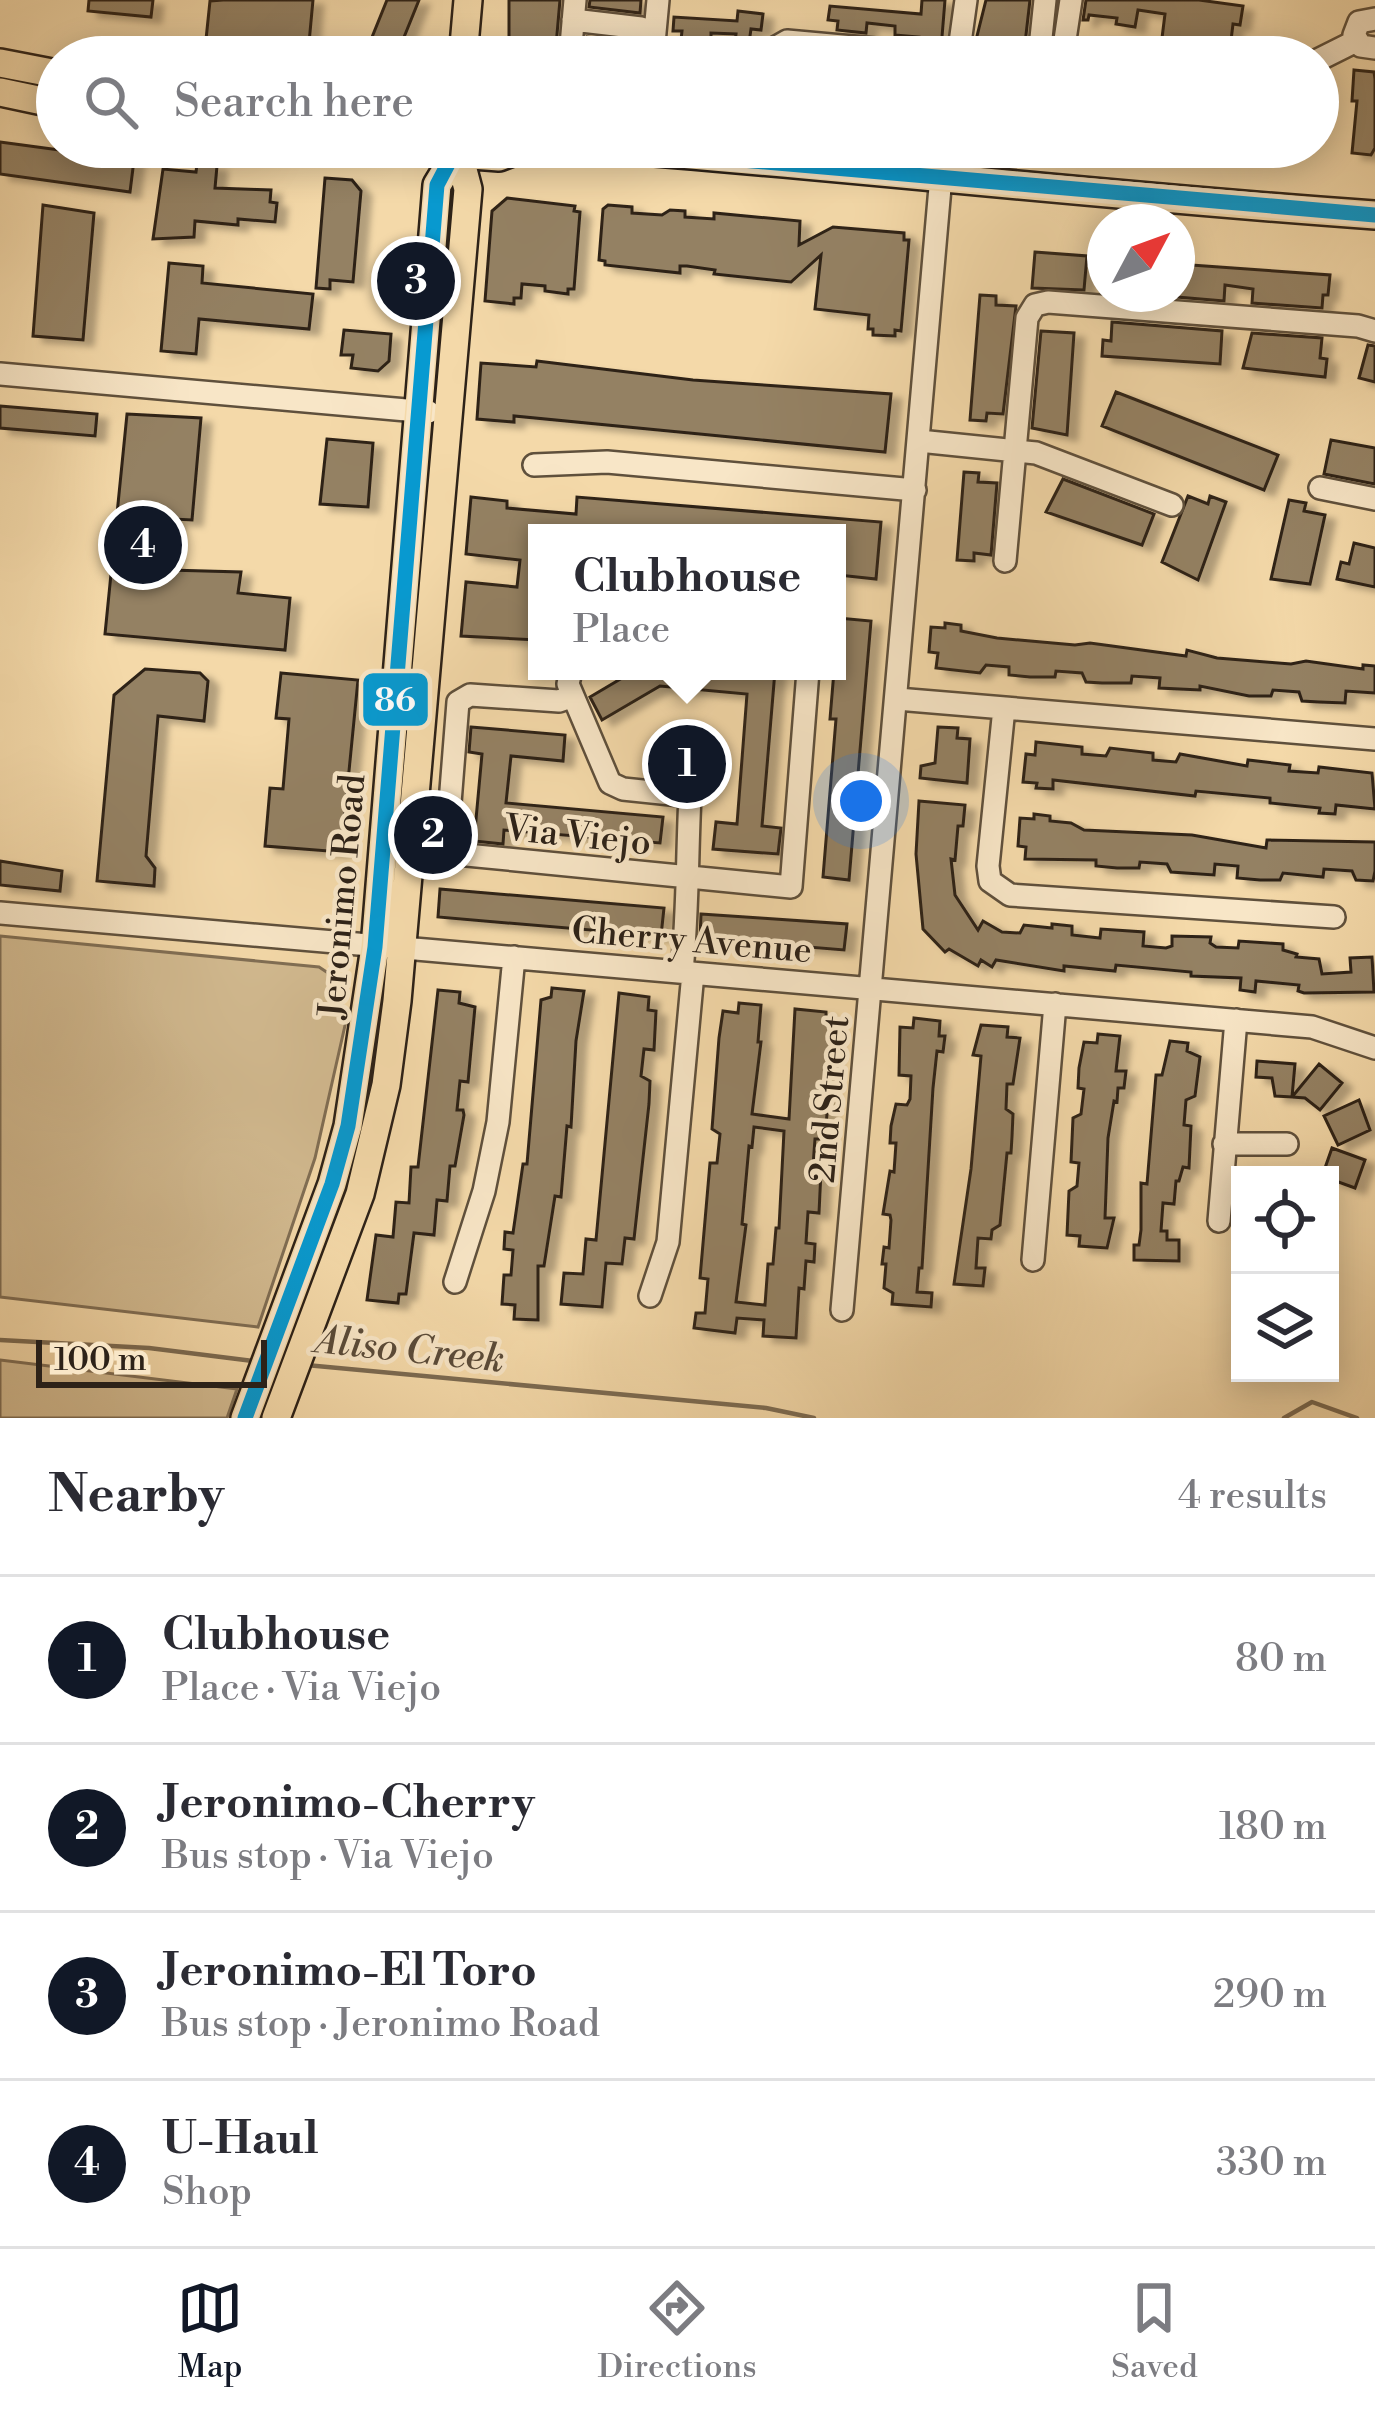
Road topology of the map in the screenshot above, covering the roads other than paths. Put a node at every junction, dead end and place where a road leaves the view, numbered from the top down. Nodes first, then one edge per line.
1 (467, 0) edge
2 (658, 0) edge
3 (966, 0) edge
4 (1046, 0) edge
5 (1071, 0) edge
6 (574, 10) edge
7 (1375, 19) edge
8 (465, 36) edge
9 (648, 36) edge
10 (655, 36) edge
11 (961, 36) edge
12 (1042, 36) edge
13 (1065, 36) edge
14 (1366, 45) edge
15 (0, 63) edge
16 (36, 70) edge
17 (0, 92) edge
18 (36, 100) edge
19 (462, 168) edge
20 (845, 168) edge
21 (938, 168) edge
22 (948, 168) edge
23 (941, 176) junction
24 (1375, 215) edge
25 (1375, 331) edge
26 (0, 374) edge
27 (434, 412) junction
28 (920, 441) junction
29 (1015, 450) junction
30 (534, 465) dead end
31 (1320, 488) dead end
32 (915, 490) junction
33 (1375, 499) edge
34 (1172, 505) dead end
35 (1005, 561) dead end
36 (569, 680) edge
37 (807, 680) edge
38 (573, 696) junction
39 (897, 699) junction
40 (1004, 708) junction
41 (1375, 739) edge
42 (685, 878) junction
43 (0, 913) edge
44 (1334, 917) dead end
45 (388, 949) junction
46 (514, 957) junction
47 (682, 971) junction
48 (872, 988) junction
49 (1055, 1004) junction
50 (1236, 1020) junction
51 (1375, 1048) edge
52 (1224, 1144) junction
53 (1287, 1144) dead end
54 (1219, 1221) dead end
55 (1034, 1259) dead end
56 (455, 1282) dead end
57 (650, 1296) dead end
58 (842, 1310) dead end
59 (280, 1406) edge
60 (245, 1418) edge

1 - 8 main road
2 - 10 street
3 - 11 street
4 - 12 street
5 - 13 street
6 - 9 street
7 - 14 street
15 - 16 main road
17 - 18 main road
19 - 27 main road, Jeronimo Road
20 - 23 main road
21 - 23 street
22 - 23 street
23 - 24 main road
23 - 28 street, 2nd Street
25 - 29 street
26 - 27 street
27 - 45 main road, Jeronimo Road
28 - 29 street
28 - 32 street, 2nd Street
29 - 34 street
29 - 35 street
30 - 32 street
31 - 33 street
32 - 39 street, 2nd Street
36 - 38 street, Via Viejo
37 - 42 street, Via Viejo
38 - 42 street, Via Viejo
38 - 42 street, Via Viejo
39 - 40 street
39 - 48 street, 2nd Street
40 - 41 street
40 - 44 street
42 - 47 street, Via Viejo
43 - 45 street, Cherry Avenue
45 - 46 street, Cherry Avenue
45 - 59 main road, Jeronimo Road
45 - 60 main road, Jeronimo Road
46 - 47 street, Cherry Avenue
46 - 56 street
47 - 48 street, Cherry Avenue
47 - 57 street, Via Viejo
48 - 49 street, Cherry Avenue
48 - 58 street, 2nd Street
49 - 50 street, Cherry Avenue
49 - 55 street
50 - 51 street, Cherry Avenue
50 - 52 street
52 - 53 street
52 - 54 street

